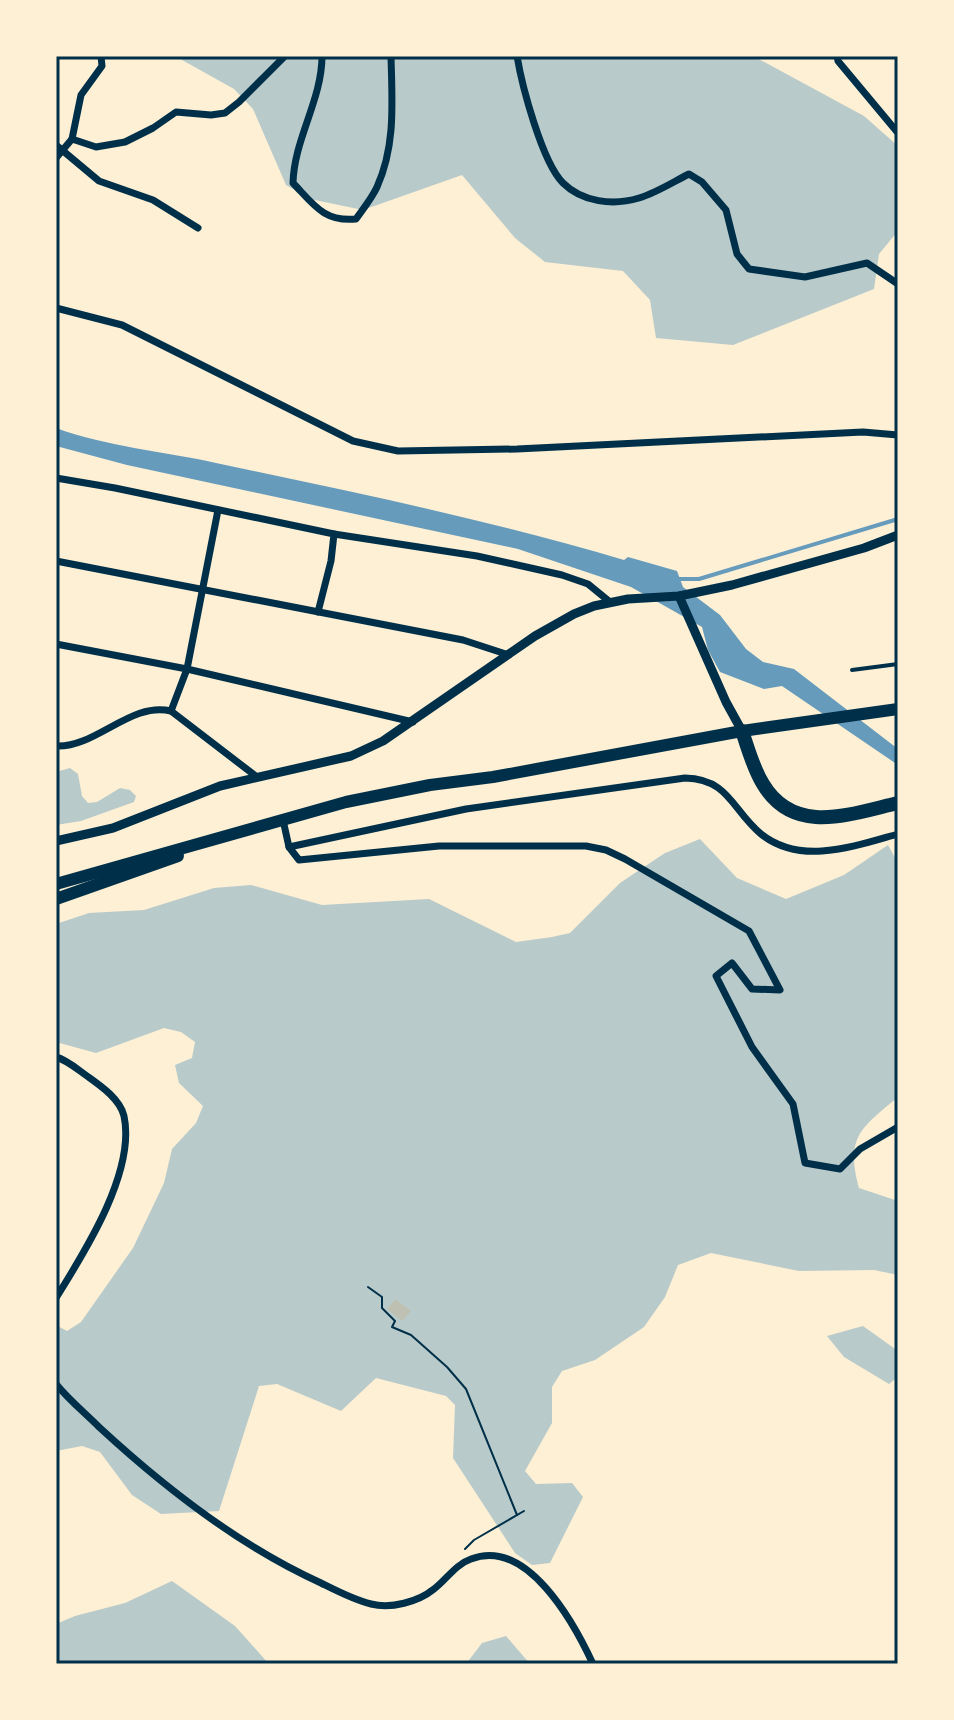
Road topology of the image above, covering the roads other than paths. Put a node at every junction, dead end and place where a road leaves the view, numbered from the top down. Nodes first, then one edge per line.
1 (101, 56) edge
2 (285, 56) edge
3 (322, 56) edge
4 (391, 56) edge
5 (517, 56) edge
6 (837, 56) edge
7 (898, 133) edge
8 (72, 139) junction
9 (59, 148) edge
10 (56, 158) edge
11 (198, 228) dead end
12 (898, 284) edge
13 (56, 308) edge
14 (898, 435) edge
15 (56, 478) edge
16 (218, 510) junction
17 (334, 534) junction
18 (898, 535) edge
19 (56, 561) edge
20 (203, 590) junction
21 (679, 596) junction
22 (610, 602) junction
23 (318, 612) junction
24 (56, 644) edge
25 (509, 655) junction
26 (898, 664) edge
27 (187, 669) junction
28 (852, 670) dead end
29 (898, 709) edge
30 (171, 711) junction
31 (413, 722) junction
32 (742, 731) junction
33 (56, 746) edge
34 (257, 777) junction
35 (898, 803) edge
36 (283, 820) junction
37 (898, 834) edge
38 (56, 841) edge
39 (289, 847) junction
40 (56, 884) edge
41 (56, 899) edge
42 (56, 1057) edge
43 (898, 1127) edge
44 (56, 1298) edge
45 (56, 1384) edge
46 (593, 1664) edge

1 - 8 street
2 - 8 street
3 - 4 street
5 - 12 street
6 - 7 street
8 - 9 street
9 - 10 street
9 - 11 street
13 - 14 street
15 - 16 street
16 - 17 street
16 - 20 street
17 - 22 street
17 - 23 street
18 - 21 street
19 - 20 street
20 - 23 street
20 - 27 street
21 - 22 street
21 - 32 street
22 - 25 street
23 - 25 street
24 - 27 street
25 - 31 street
26 - 28 lane
27 - 30 street
27 - 31 street
29 - 32 highway
30 - 33 street
30 - 34 street
31 - 34 street
32 - 35 highway
32 - 36 highway
34 - 38 street
36 - 39 street
36 - 40 highway
36 - 41 highway
37 - 39 street
39 - 43 street
42 - 44 street
45 - 46 street

